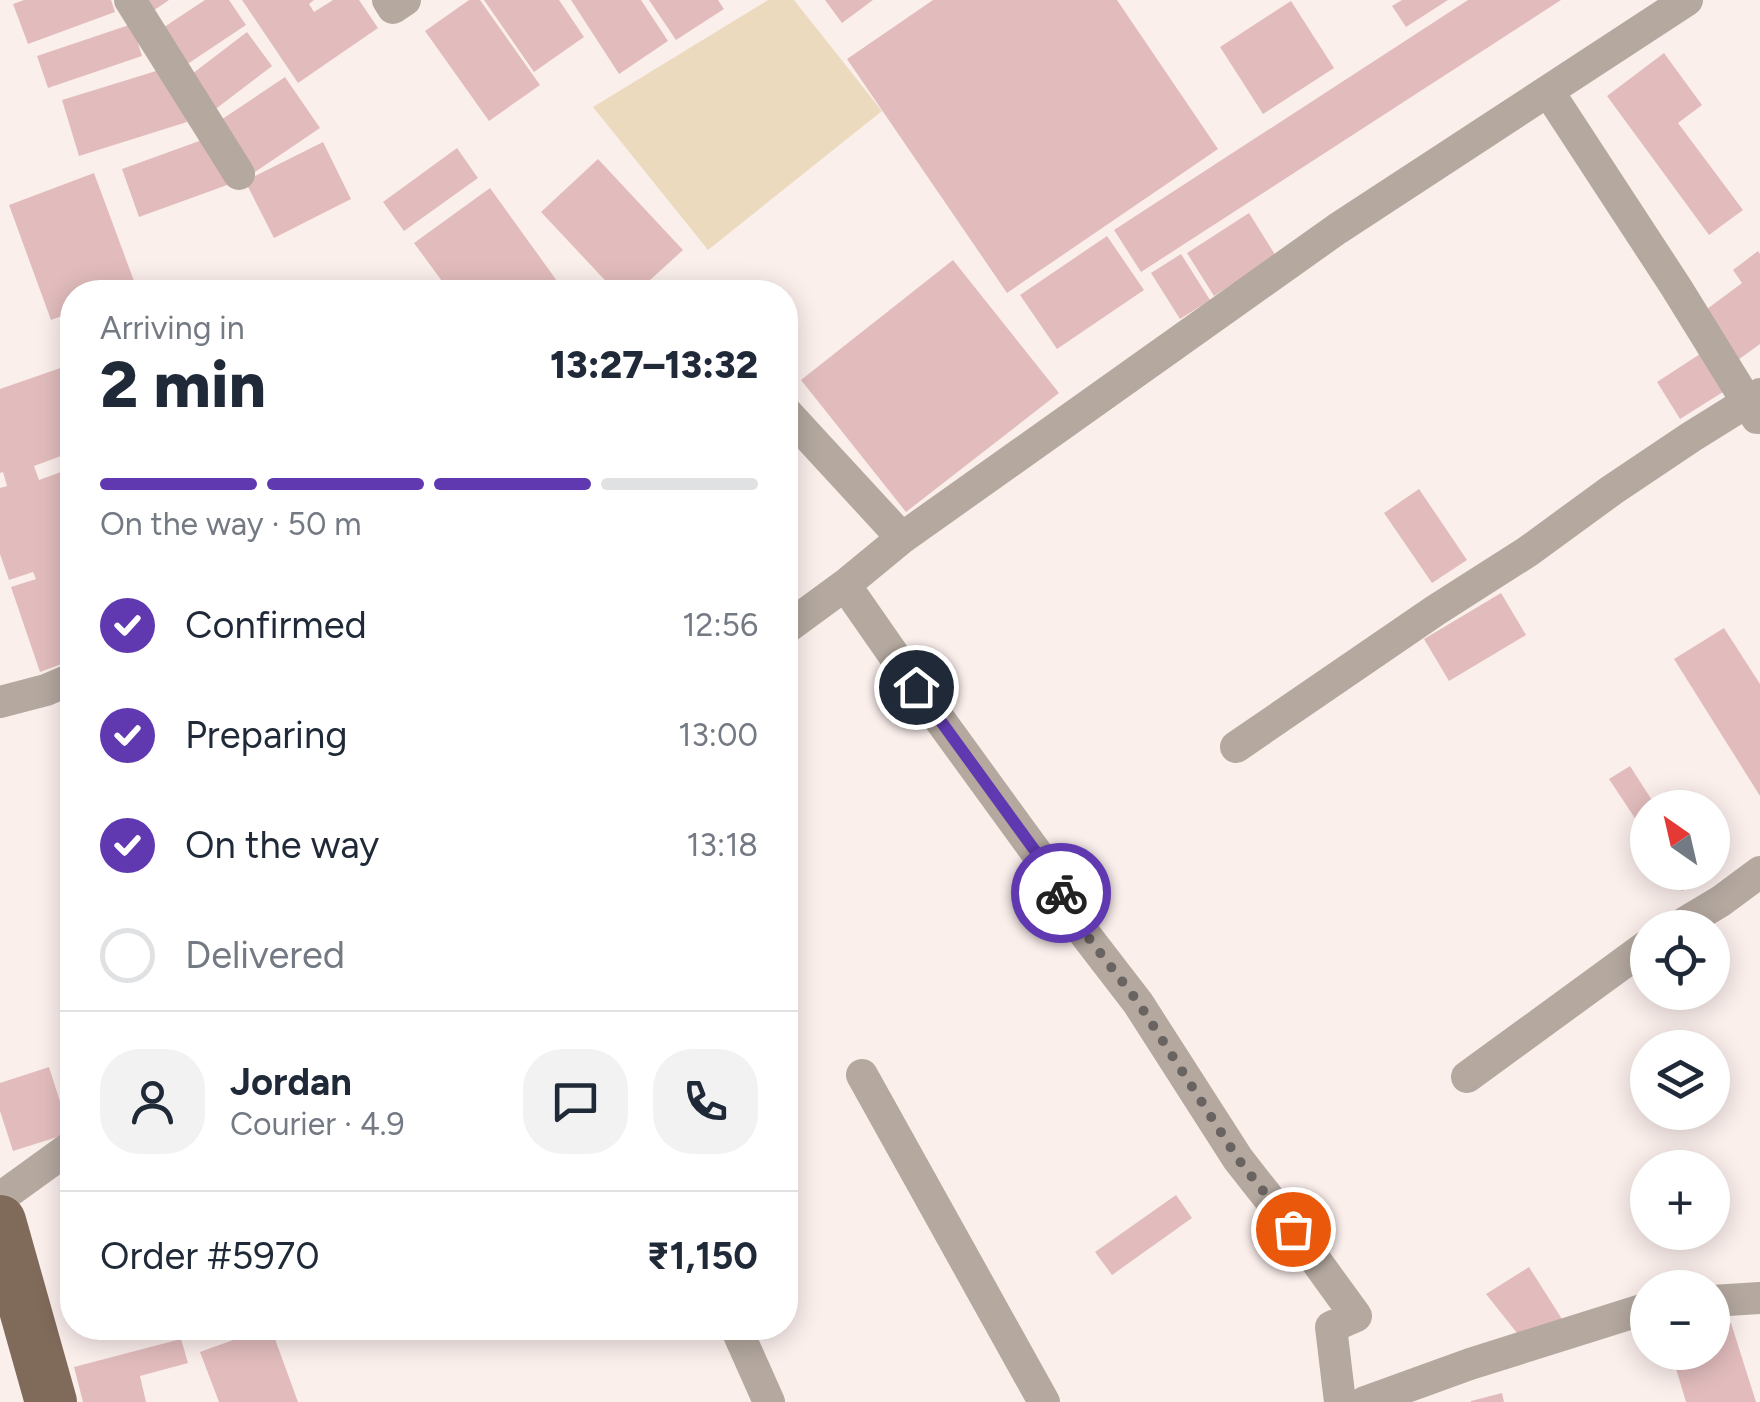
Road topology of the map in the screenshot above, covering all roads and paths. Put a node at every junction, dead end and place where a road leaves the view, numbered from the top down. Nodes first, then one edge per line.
1 (130, 0) edge
2 (388, 0) edge
3 (406, 0) edge
4 (1687, 0) edge
5 (1548, 91) junction
6 (239, 174) dead end
7 (1756, 406) edge
8 (798, 425) edge
9 (902, 538) junction
10 (846, 585) junction
11 (798, 620) edge
12 (60, 684) edge
13 (0, 702) edge
14 (1236, 747) dead end
15 (1760, 872) edge
16 (1705, 910) edge
17 (1630, 958) edge
18 (862, 1075) dead end
19 (1467, 1076) dead end
20 (60, 1155) edge
21 (0, 1198) edge
22 (0, 1220) edge
23 (1760, 1298) edge
24 (1730, 1299) edge
25 (1630, 1314) edge
26 (741, 1340) edge
27 (45, 1400) edge
28 (769, 1402) edge
29 (1044, 1402) edge
30 (1340, 1402) edge
31 (1365, 1402) edge

1 - 6 street
2 - 3 street
4 - 5 street
5 - 7 street
5 - 9 street
7 - 14 street
8 - 9 street
9 - 10 street
10 - 11 street
10 - 30 street
12 - 13 street
15 - 16 street
17 - 19 street
18 - 29 street
20 - 21 street
22 - 27 main road
23 - 24 street
25 - 31 street
26 - 28 street

